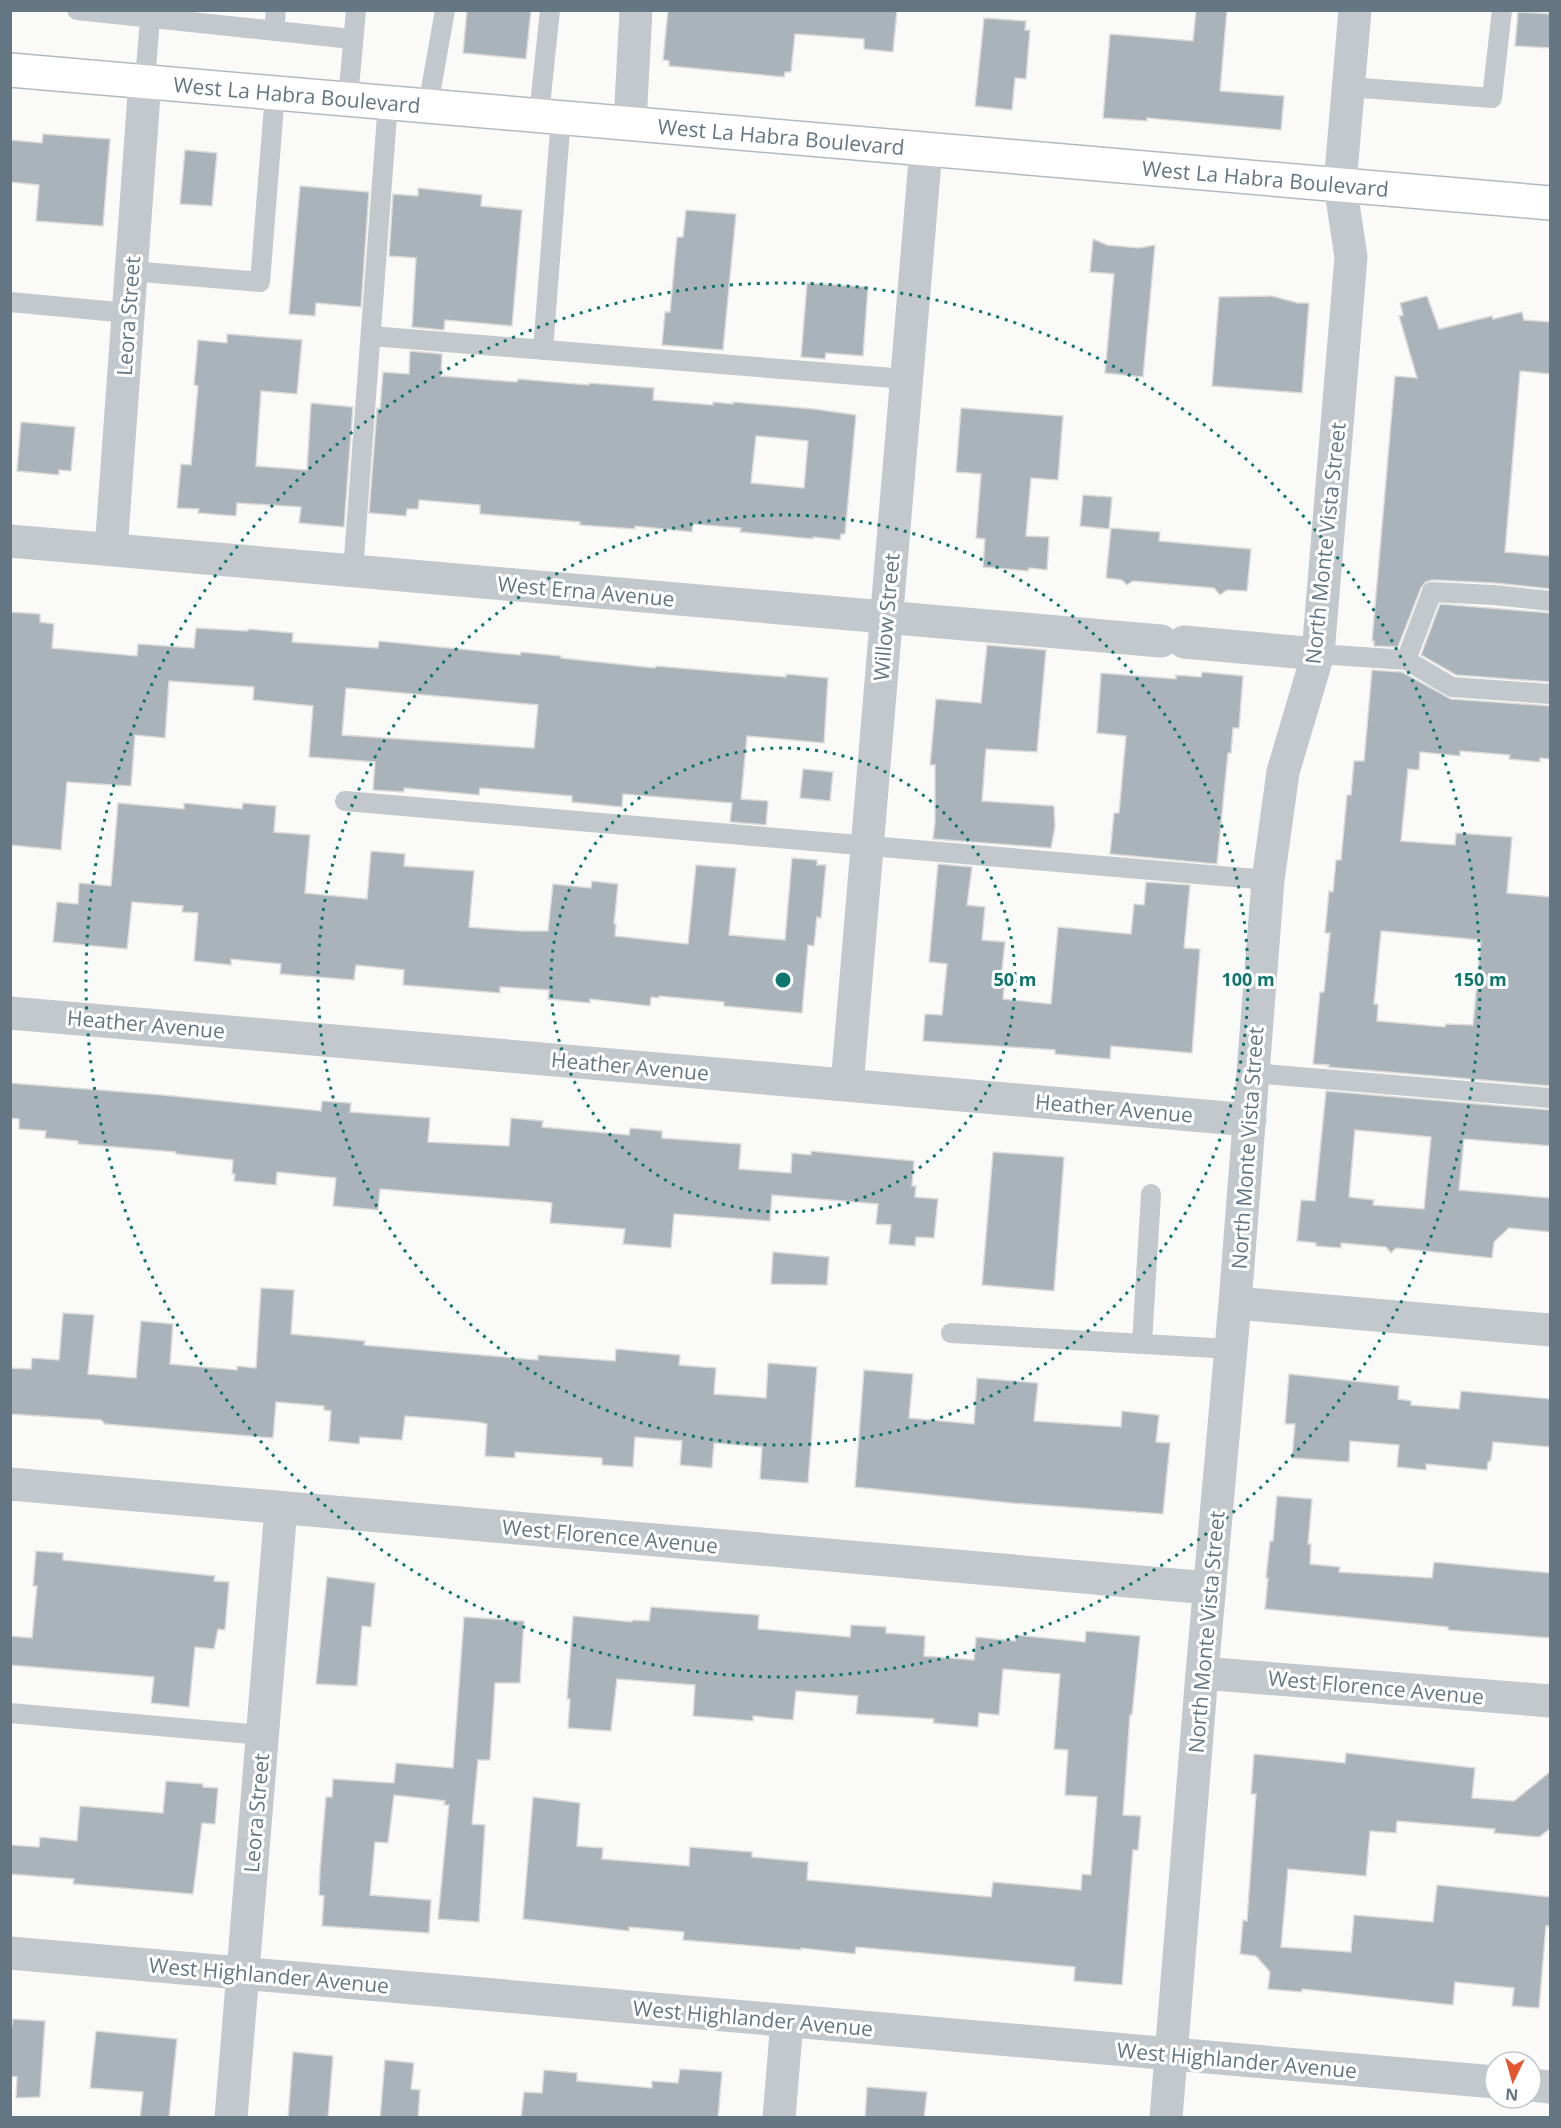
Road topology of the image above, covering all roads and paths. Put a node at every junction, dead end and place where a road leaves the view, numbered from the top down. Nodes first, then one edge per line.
1 (276, 10) edge
2 (356, 10) edge
3 (445, 10) edge
4 (550, 10) edge
5 (636, 10) edge
6 (1355, 10) edge
7 (1502, 10) edge
8 (77, 11) edge
9 (138, 15) edge
10 (206, 18) edge
11 (274, 31) junction
12 (352, 39) junction
13 (10, 70) edge
14 (145, 81) junction
15 (1348, 87) junction
16 (275, 93) junction
17 (348, 99) junction
18 (388, 102) junction
19 (428, 106) junction
20 (550, 116) junction
21 (630, 123) junction
22 (926, 149) junction
23 (1340, 184) junction
24 (1551, 202) edge
25 (131, 271) junction
26 (10, 302) edge
27 (128, 313) junction
28 (371, 336) junction
29 (543, 350) junction
30 (906, 379) junction
31 (10, 541) edge
32 (111, 550) junction
33 (353, 571) junction
34 (1551, 602) edge
35 (886, 617) junction
36 (1318, 654) junction
37 (1406, 660) junction
38 (1551, 694) edge
39 (345, 801) dead end
40 (867, 846) junction
41 (1268, 880) junction
42 (10, 1013) edge
43 (1253, 1073) junction
44 (847, 1085) junction
45 (1551, 1098) edge
46 (1250, 1120) junction
47 (1151, 1194) dead end
48 (1235, 1303) junction
49 (1551, 1330) edge
50 (951, 1333) dead end
51 (1142, 1343) junction
52 (1231, 1348) junction
53 (10, 1484) edge
54 (281, 1508) junction
55 (1209, 1588) junction
56 (1202, 1673) junction
57 (1551, 1701) edge
58 (10, 1713) edge
59 (262, 1735) junction
60 (10, 1953) edge
61 (243, 1973) junction
62 (787, 2021) junction
63 (1172, 2054) junction
64 (1483, 2081) edge
65 (231, 2118) edge
66 (779, 2118) edge
67 (1166, 2118) edge

1 - 11 lane
2 - 12 lane
3 - 19 lane
4 - 20 lane
5 - 21 street
6 - 15 street, North Monte Vista Street
7 - 15 lane
8 - 9 lane
9 - 10 lane
9 - 14 lane
10 - 11 lane
11 - 12 lane
12 - 17 lane
13 - 14 main road, West La Habra Boulevard
14 - 16 main road, West La Habra Boulevard
14 - 25 street, Leora Street
15 - 23 street, North Monte Vista Street
16 - 17 main road, West La Habra Boulevard
16 - 25 lane
17 - 18 main road, West La Habra Boulevard
18 - 19 main road, West La Habra Boulevard
18 - 28 lane
19 - 20 main road, West La Habra Boulevard
20 - 21 main road, West La Habra Boulevard
20 - 29 lane
21 - 22 main road, West La Habra Boulevard
22 - 23 main road, West La Habra Boulevard
22 - 30 street, Willow Street
23 - 24 main road, West La Habra Boulevard
23 - 36 street, North Monte Vista Street
25 - 27 street, Leora Street
26 - 27 lane
27 - 32 street, Leora Street
28 - 29 lane
28 - 33 lane
29 - 30 lane
30 - 35 street, Willow Street
31 - 32 street, West Erna Avenue
32 - 33 street, West Erna Avenue
33 - 35 street, West Erna Avenue
34 - 37 lane
35 - 36 street, West Erna Avenue
35 - 40 street, Willow Street
36 - 37 lane
36 - 41 street, North Monte Vista Street
37 - 38 lane
39 - 40 lane
40 - 41 lane
40 - 44 street, Willow Street
41 - 43 street, North Monte Vista Street
42 - 44 street, Heather Avenue
43 - 45 lane
43 - 46 street, North Monte Vista Street
44 - 46 street, Heather Avenue
46 - 48 street, North Monte Vista Street
47 - 51 lane
48 - 49 street
48 - 52 street, North Monte Vista Street
50 - 51 lane
51 - 52 lane
52 - 55 street, North Monte Vista Street
53 - 54 street, West Florence Avenue
54 - 55 street, West Florence Avenue
54 - 59 street, Leora Street
55 - 56 street, North Monte Vista Street
56 - 57 street, West Florence Avenue
56 - 63 street, North Monte Vista Street
58 - 59 lane
59 - 61 street, Leora Street
60 - 61 street, West Highlander Avenue
61 - 62 street, West Highlander Avenue
61 - 65 street, Leora Street
62 - 63 street, West Highlander Avenue
62 - 66 street
63 - 64 street, West Highlander Avenue
63 - 67 street, North Monte Vista Street

